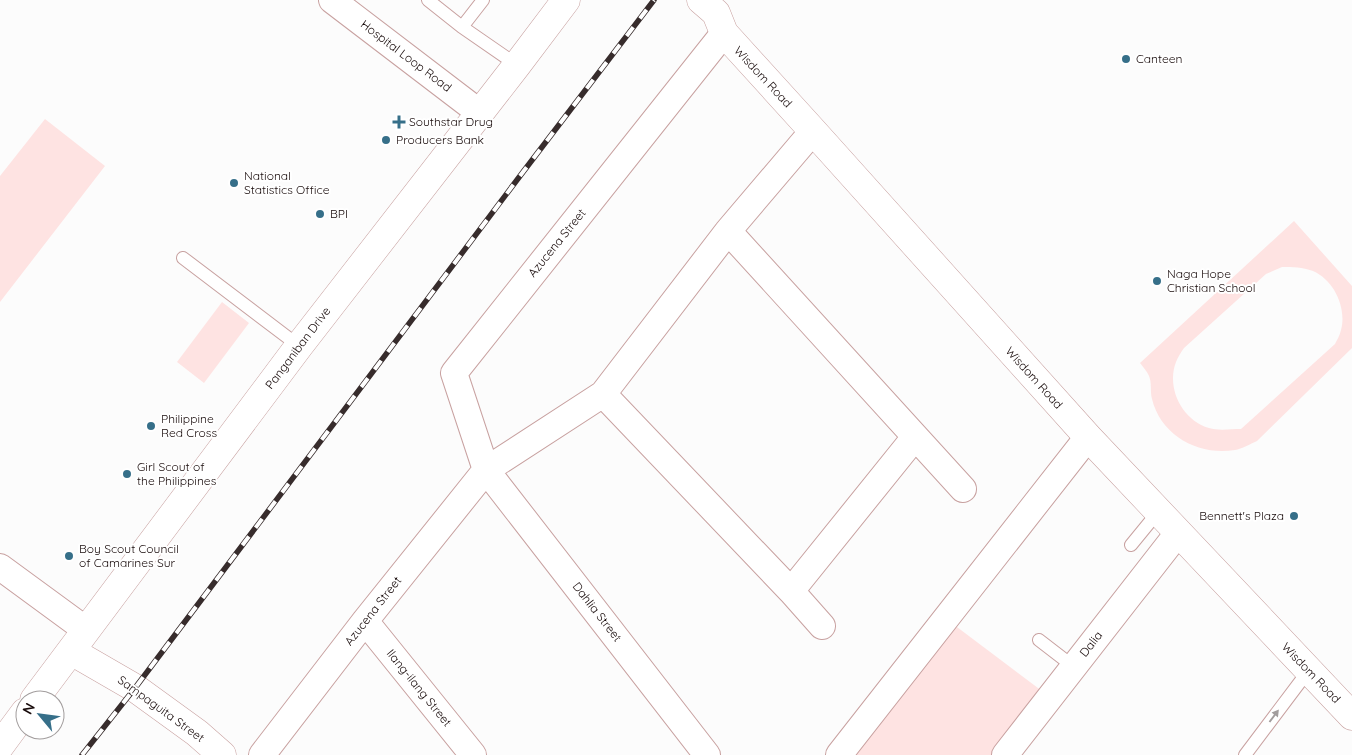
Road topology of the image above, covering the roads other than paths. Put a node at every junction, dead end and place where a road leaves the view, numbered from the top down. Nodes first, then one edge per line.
1 (332, 0) edge
2 (428, 0) edge
3 (483, 0) edge
4 (566, 0) edge
5 (716, 13) edge
6 (462, 26) junction
7 (517, 65) junction
8 (480, 113) junction
9 (814, 131) junction
10 (728, 231) junction
11 (183, 258) dead end
12 (299, 346) junction
13 (603, 394) junction
14 (916, 437) junction
15 (1088, 438) junction
16 (486, 470) junction
17 (963, 489) dead end
18 (1158, 512) junction
19 (1178, 533) junction
20 (1131, 545) dead end
21 (0, 567) edge
22 (791, 591) junction
23 (364, 621) junction
24 (822, 626) dead end
25 (78, 640) junction
26 (1039, 640) dead end
27 (1074, 667) junction
28 (1309, 670) junction
29 (41, 690) edge
30 (1352, 716) edge
31 (15, 726) edge
32 (0, 746) edge
33 (222, 755) edge
34 (262, 755) edge
35 (472, 755) edge
36 (707, 755) edge
37 (839, 755) edge
38 (1005, 755) edge
39 (1245, 755) edge

1 - 8 street, Hospital Loop Road
2 - 6 lane
3 - 6 lane
4 - 7 street, Panganiban Drive
5 - 9 street, Wisdom Road
5 - 16 street, Azucena Street
6 - 7 lane
7 - 8 street, Panganiban Drive
8 - 12 street, Panganiban Drive
9 - 10 street, Azucena Street
9 - 15 street, Wisdom Road
10 - 13 street, Azucena Street
10 - 14 street
11 - 12 lane
12 - 25 street, Panganiban Drive
13 - 16 street, Azucena Street
13 - 22 street
14 - 17 street
14 - 22 street
15 - 18 street, Wisdom Road
15 - 37 street
16 - 23 street, Azucena Street
16 - 36 street, Dahlia Street
18 - 19 street, Wisdom Road
18 - 20 lane
19 - 27 street, Dalia
19 - 28 street, Wisdom Road
21 - 25 street
22 - 24 street
23 - 34 street, Azucena Street
23 - 35 street, Ilang-ilang Street
25 - 29 street, Panganiban Drive
25 - 33 street, Sampaguita Street
26 - 27 lane
27 - 38 street, Dalia
28 - 30 street, Wisdom Road
39 -> 28 lane
31 - 32 street

